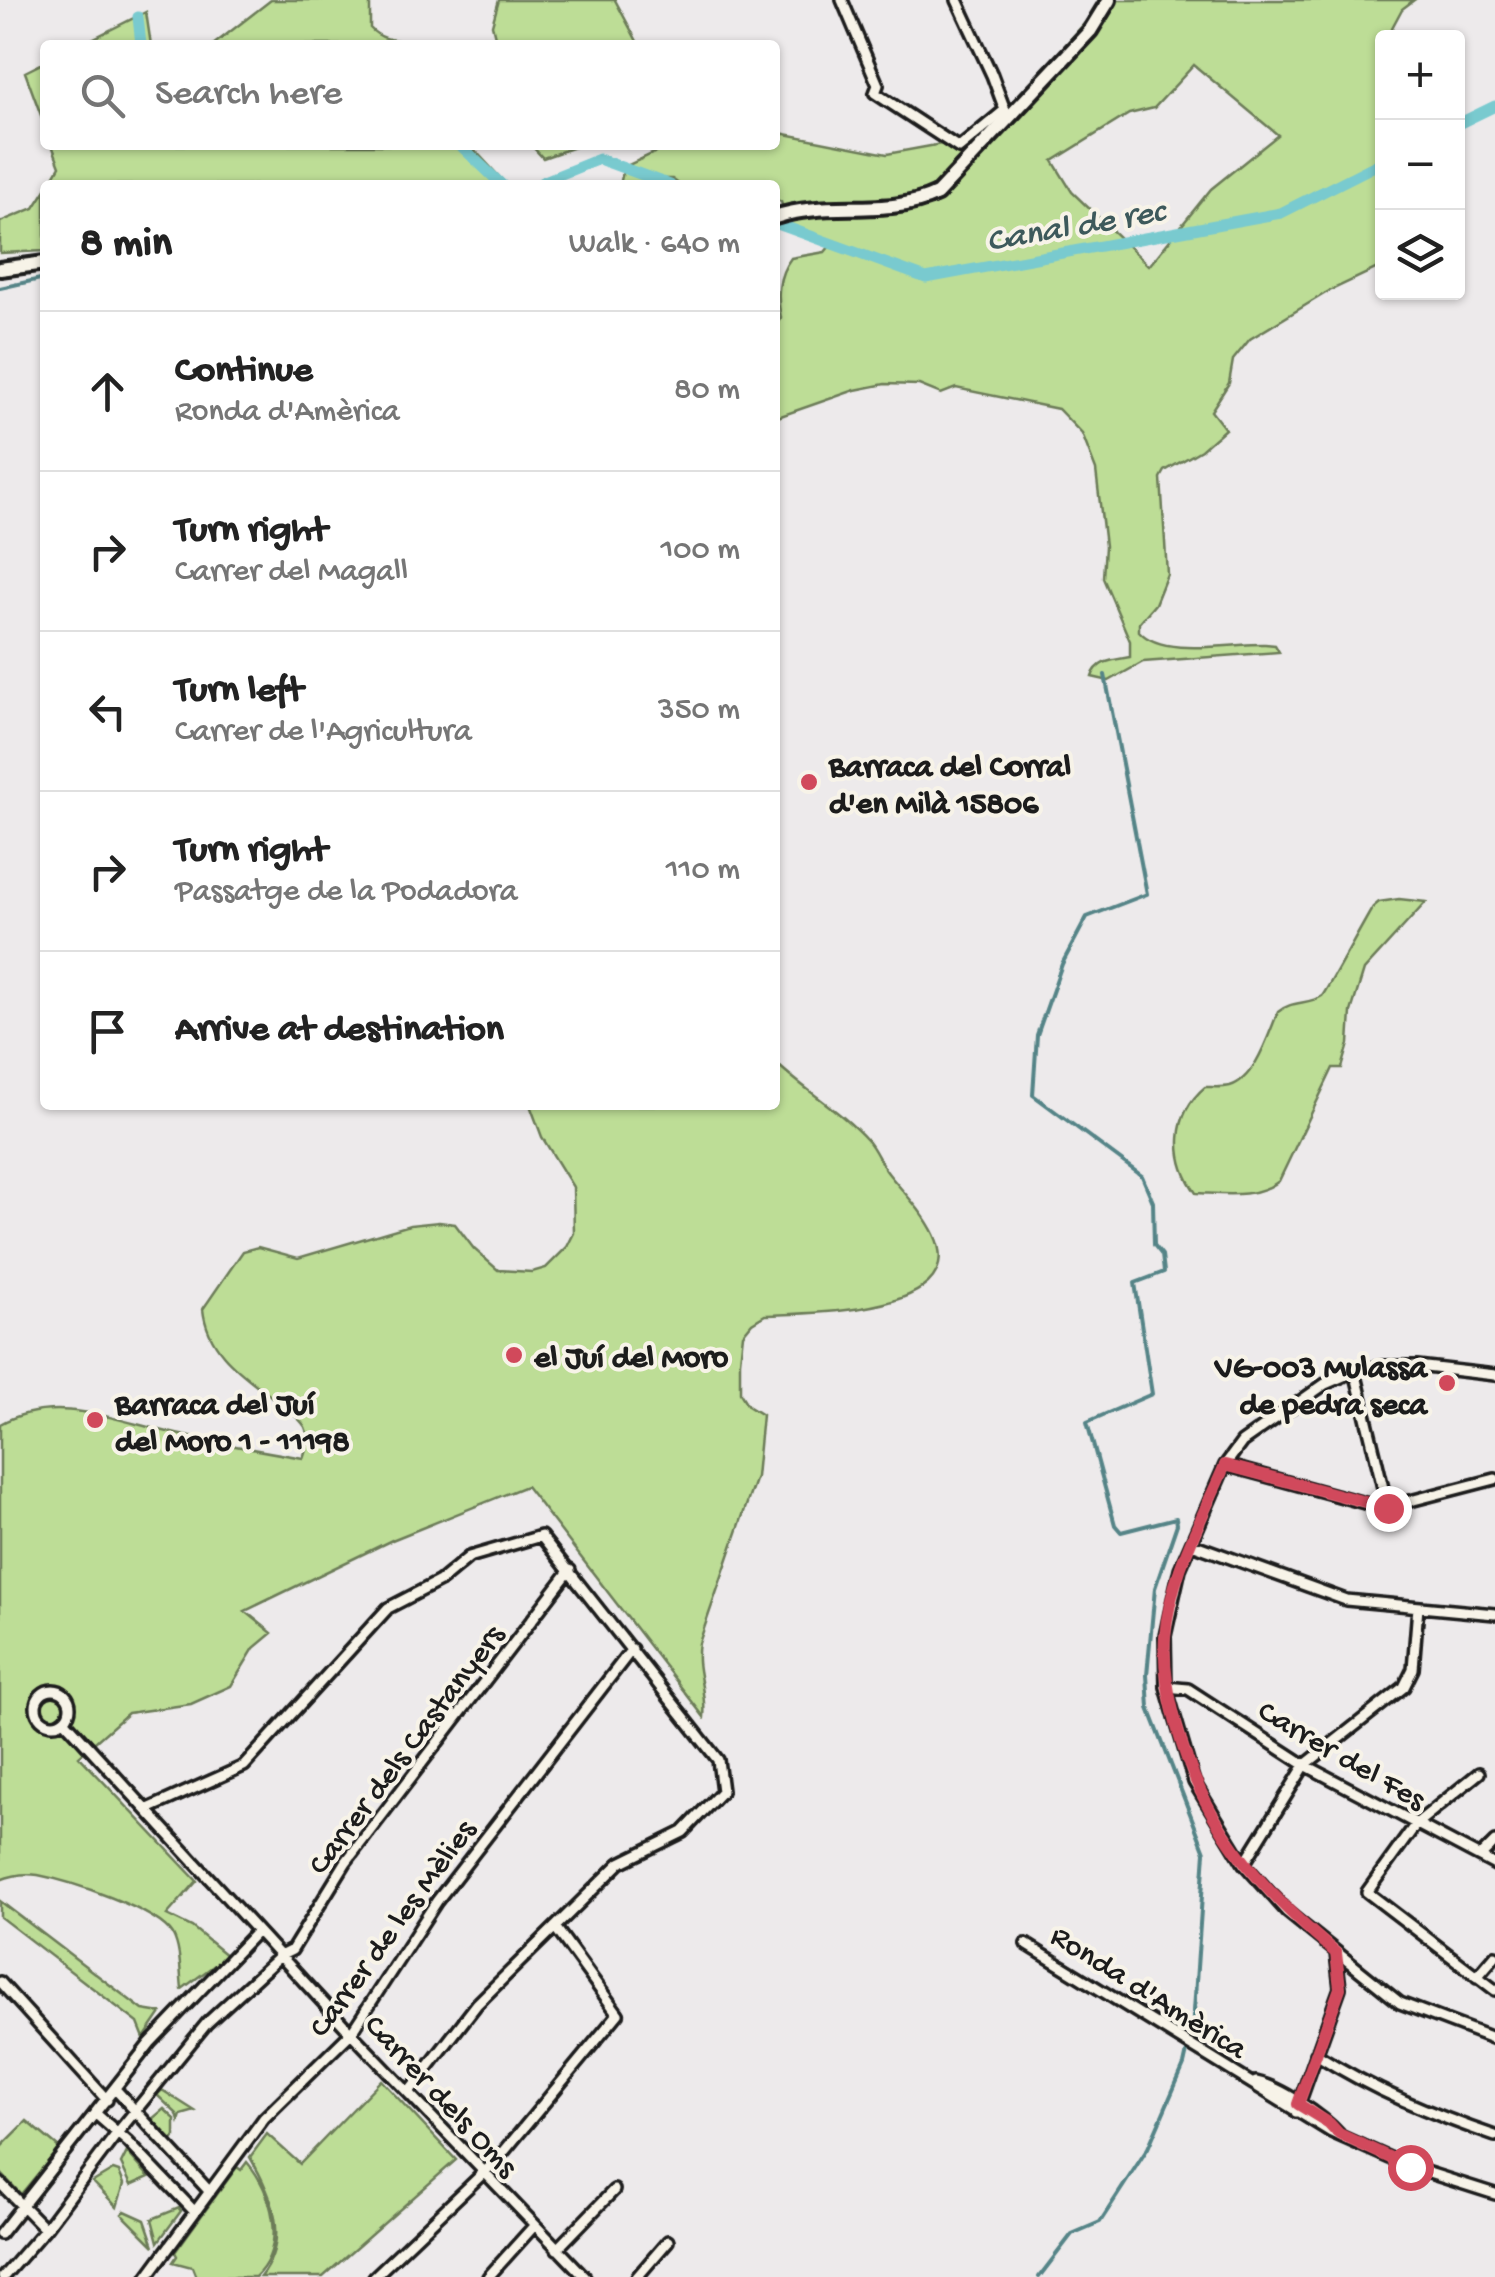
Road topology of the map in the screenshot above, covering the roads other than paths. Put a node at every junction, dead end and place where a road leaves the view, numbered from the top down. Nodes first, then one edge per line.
1 (842, 0) edge
2 (956, 0) edge
3 (1108, 0) edge
4 (1008, 114) junction
5 (780, 216) edge
6 (40, 264) edge
7 (0, 269) edge
8 (1355, 1371) junction
9 (1495, 1375) edge
10 (1225, 1465) junction
11 (1495, 1479) edge
12 (1388, 1508) junction
13 (1192, 1544) junction
14 (570, 1570) junction
15 (1418, 1607) junction
16 (1495, 1614) edge
17 (632, 1648) junction
18 (1166, 1686) junction
19 (66, 1722) junction
20 (1305, 1765) junction
21 (1479, 1773) dead end
22 (148, 1809) junction
23 (1416, 1824) junction
24 (1495, 1842) edge
25 (1480, 1857) junction
26 (1244, 1864) junction
27 (1495, 1865) edge
28 (555, 1927) junction
29 (257, 1931) junction
30 (1026, 1944) dead end
31 (1336, 1953) junction
32 (280, 1956) junction
33 (1495, 1956) edge
34 (1360, 1973) junction
35 (1478, 1977) junction
36 (0, 1982) edge
37 (1340, 1988) junction
38 (1495, 1990) edge
39 (188, 2006) junction
40 (207, 2023) junction
41 (351, 2033) junction
42 (1495, 2040) edge
43 (1316, 2054) junction
44 (116, 2090) junction
45 (409, 2092) junction
46 (107, 2100) junction
47 (1297, 2108) junction
48 (138, 2111) junction
49 (96, 2114) junction
50 (118, 2132) junction
51 (1495, 2136) edge
52 (482, 2172) junction
53 (0, 2184) edge
54 (614, 2190) dead end
55 (210, 2192) junction
56 (1495, 2194) edge
57 (22, 2208) junction
58 (195, 2212) junction
59 (534, 2226) junction
60 (46, 2229) junction
61 (0, 2234) edge
62 (668, 2240) dead end
63 (557, 2249) junction
64 (3, 2277) edge
65 (146, 2277) edge
66 (374, 2277) edge
67 (488, 2277) edge
68 (585, 2277) edge
69 (637, 2277) edge

1 - 4 street
2 - 4 street
3 - 4 street
4 - 5 street
6 - 7 street
8 - 9 street
8 - 10 street
8 - 12 street
10 - 12 street
10 - 13 street
11 - 12 street
13 - 15 street
13 - 18 street
14 - 17 street
14 - 22 street
14 - 32 street, Carrer dels Castanyers
15 - 16 street
15 - 20 street
17 - 28 street
17 - 41 street, Carrer de les Mèlies
18 - 20 street, Carrer del Fes
18 - 26 street
19 - 19 street
19 - 22 street, Carrer dels Oms
20 - 23 street, Carrer del Fes
20 - 26 street
21 - 23 street
22 - 29 street, Carrer dels Oms
23 - 25 street, Carrer del Fes
23 - 35 street
24 - 25 street
25 - 27 street, Carrer del Fes
26 - 31 street
28 - 45 street
28 - 52 street
29 - 32 street, Carrer dels Oms
29 - 39 street
30 - 47 street, Ronda d'Amèrica
31 - 34 street
31 - 37 street
32 - 40 street, Carrer dels Castanyers
32 - 41 street, Carrer dels Oms
33 - 35 street
34 - 37 street
34 - 42 street
35 - 38 street
36 - 46 street
37 - 43 street
39 - 40 street
39 - 44 street
40 - 48 street, Carrer dels Castanyers
41 - 45 street, Carrer dels Oms
41 - 55 street, Carrer de les Mèlies
43 - 47 street
43 - 51 street
44 - 46 street
44 - 48 street
45 - 52 street, Carrer dels Oms
46 - 49 street
47 - 56 street, Ronda d'Amèrica
48 - 50 street, Carrer dels Castanyers
48 - 55 street
49 - 50 street
49 - 57 street
50 - 58 street
50 - 60 street, Carrer dels Castanyers
52 - 59 street, Carrer dels Oms
52 - 66 street
53 - 57 street
54 - 63 street
55 - 58 street, Carrer de les Mèlies
57 - 60 street
57 - 61 street
58 - 65 street, Carrer de les Mèlies
59 - 63 street, Carrer dels Oms
59 - 67 street
60 - 64 street, Carrer dels Castanyers
62 - 69 street
63 - 68 street, Carrer dels Oms

